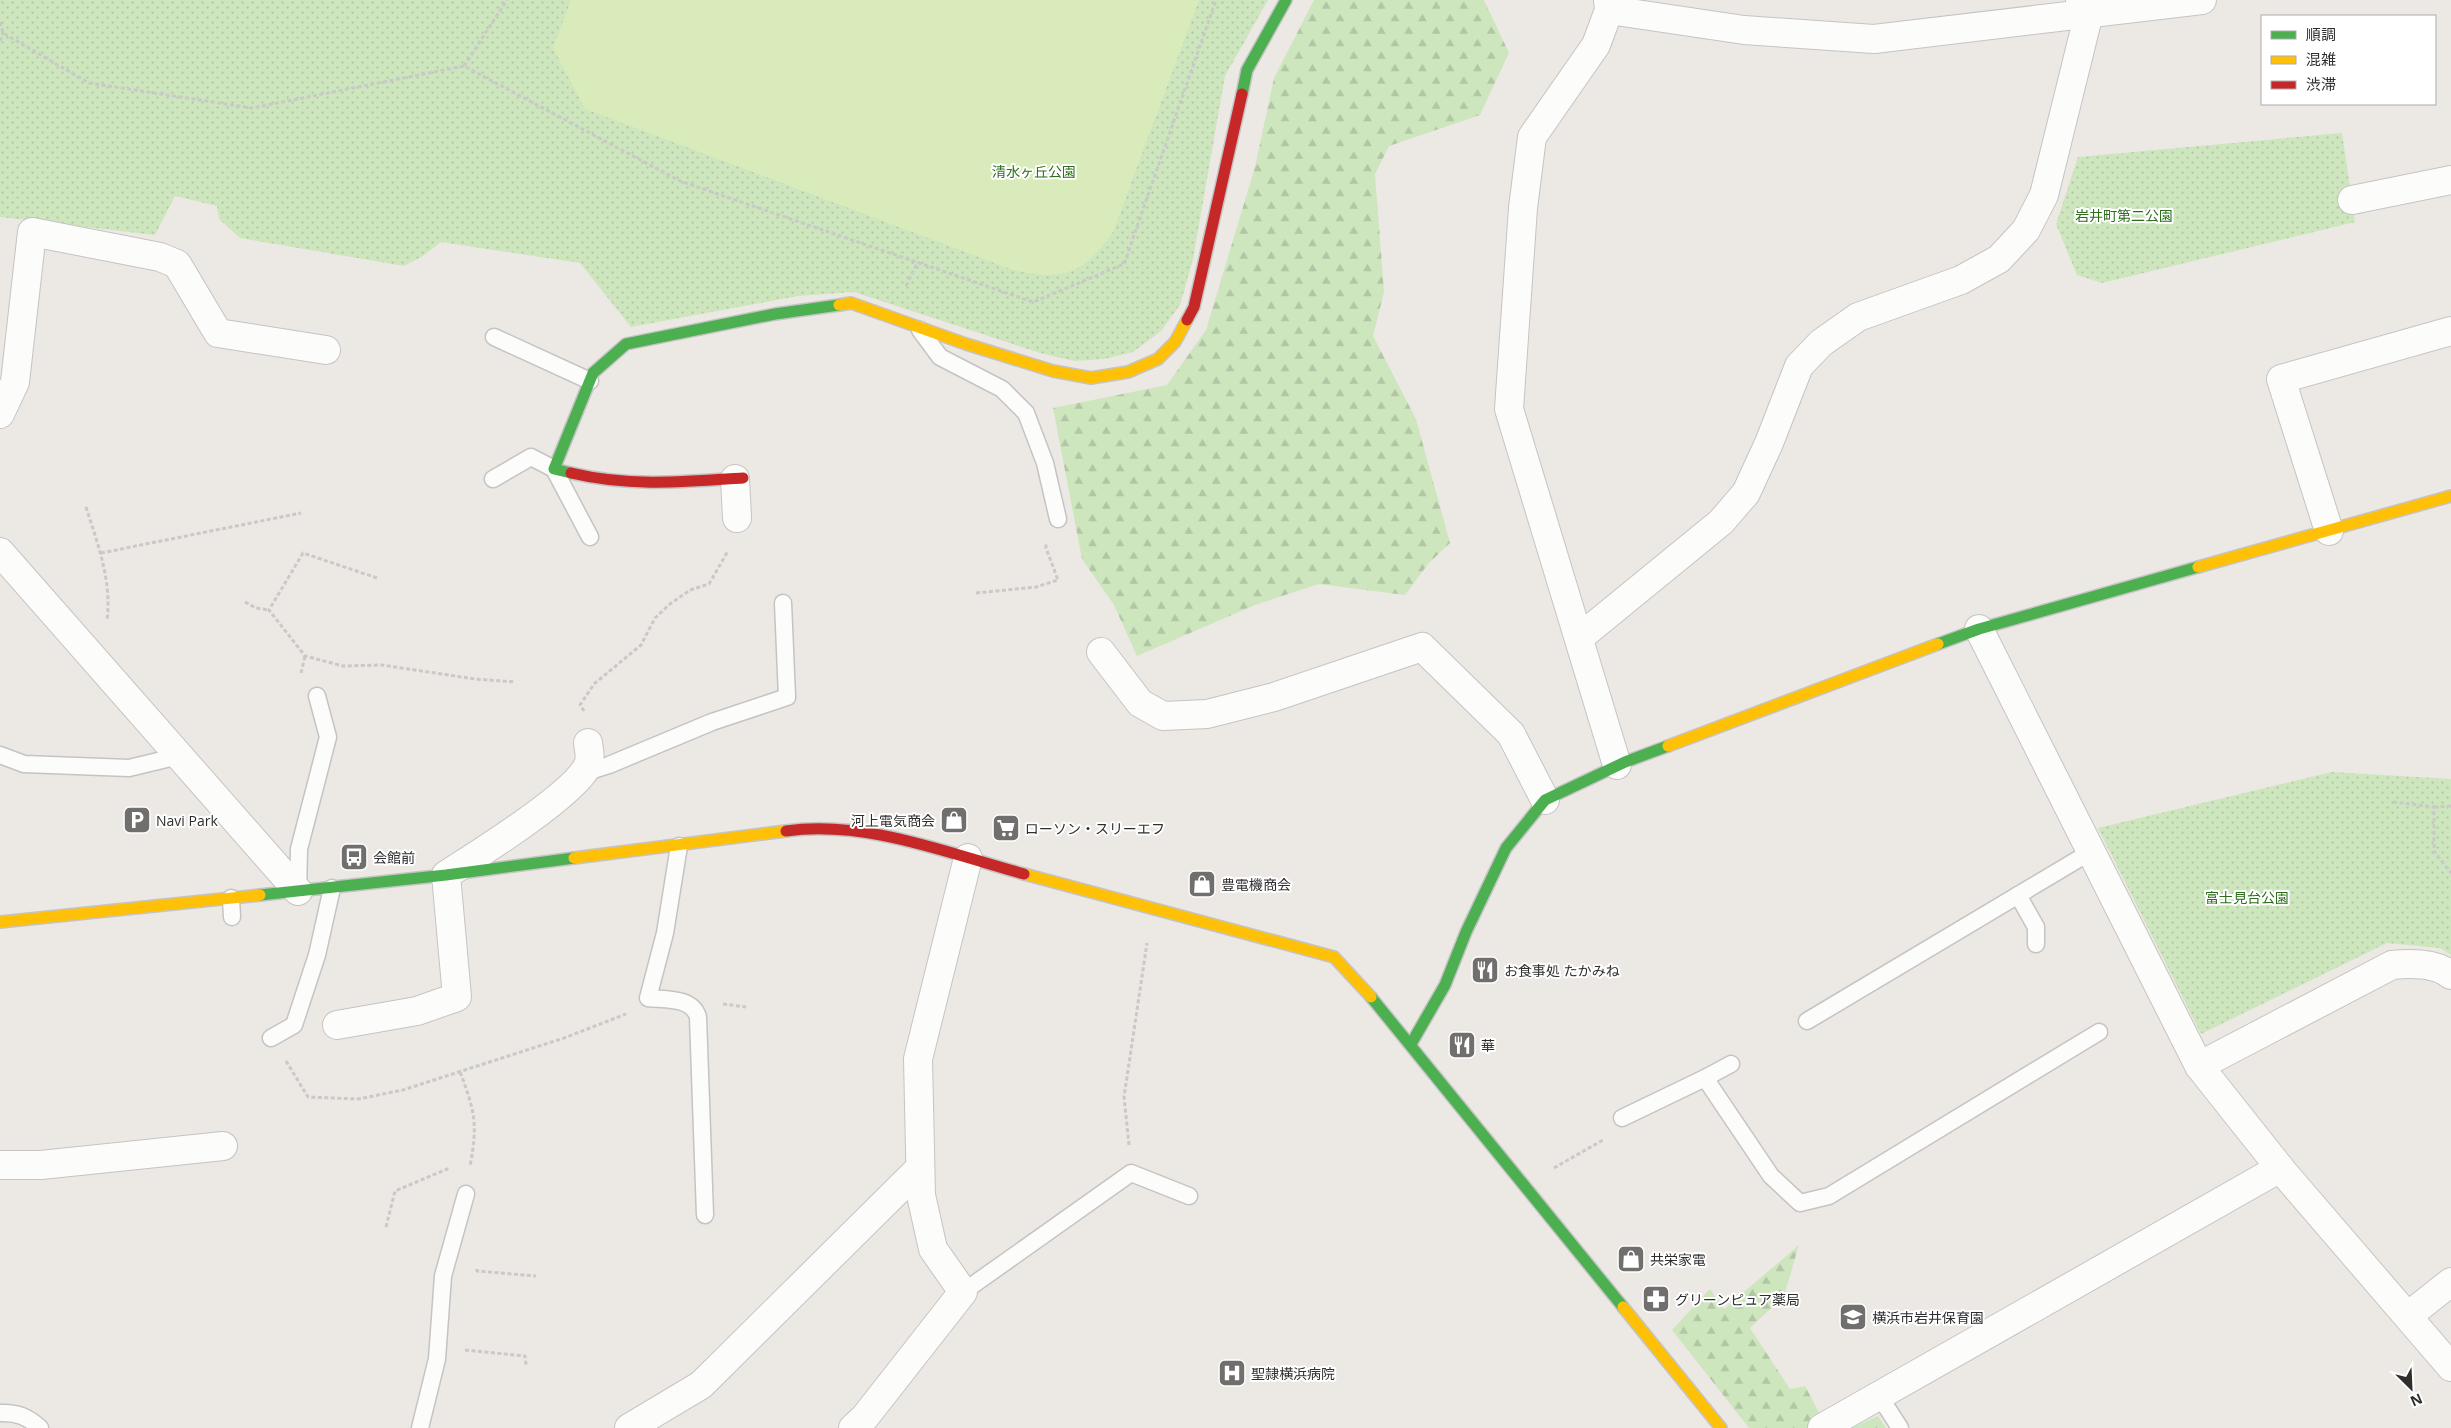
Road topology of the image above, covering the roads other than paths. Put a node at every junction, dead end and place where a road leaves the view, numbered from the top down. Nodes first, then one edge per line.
1 (1286, 0) edge
2 (2202, 0) edge
3 (1609, 5) edge
4 (2084, 7) edge
5 (2451, 180) edge
6 (2352, 200) dead end
7 (917, 326) junction
8 (2451, 331) edge
9 (494, 337) dead end
10 (326, 350) dead end
11 (590, 381) junction
12 (0, 414) edge
13 (554, 469) junction
14 (739, 478) joint
15 (493, 479) dead end
16 (2451, 496) edge
17 (737, 518) dead end
18 (1058, 519) road end
19 (2329, 531) junction
20 (590, 537) dead end
21 (0, 552) edge
22 (11, 579) edge
23 (783, 603) dead end
24 (1979, 629) junction
25 (1579, 638) junction
26 (1101, 652) dead end
27 (317, 696) dead end
28 (588, 743) road end
29 (0, 755) edge
30 (178, 756) junction
31 (1618, 765) junction
32 (581, 774) junction
33 (1545, 800) junction
34 (679, 846) junction
35 (2092, 851) junction
36 (968, 858) junction
37 (446, 875) junction
38 (332, 888) junction
39 (298, 891) junction
40 (2018, 895) junction
41 (231, 898) junction
42 (232, 917) dead end
43 (0, 922) edge
44 (2036, 944) dead end
45 (2451, 975) edge
46 (1807, 1021) dead end
47 (338, 1025) dead end
48 (2099, 1032) dead end
49 (271, 1038) road end
50 (1411, 1044) junction
51 (1731, 1064) dead end
52 (2199, 1066) junction
53 (1705, 1078) junction
54 (1622, 1118) road end
55 (223, 1146) dead end
56 (0, 1165) edge
57 (920, 1168) junction
58 (2280, 1168) junction
59 (466, 1194) dead end
60 (1189, 1196) dead end
61 (704, 1215) dead end
62 (2451, 1282) edge
63 (963, 1292) junction
64 (2408, 1316) junction
65 (2451, 1367) edge
66 (1880, 1397) junction
67 (0, 1413) edge
68 (40, 1428) edge
69 (420, 1428) edge
70 (629, 1428) edge
71 (853, 1428) edge
72 (1721, 1428) edge
73 (1822, 1428) edge
74 (1900, 1428) edge

1 - 7 street
2 - 4 street
3 - 4 street
3 - 25 street
4 - 25 street
5 - 6 street
7 - 11 street
7 - 18 lane
8 - 19 street
9 - 11 lane
10 - 12 street
11 - 13 street
13 - 14 street
13 - 15 lane
13 - 20 lane
14 - 17 street
16 - 19 street
19 - 24 street
21 - 22 street
22 - 30 street
23 - 32 lane
24 - 31 street
24 - 35 street
25 - 31 street
26 - 33 street
27 - 39 lane
28 - 32 street
29 - 30 lane
30 - 39 street
31 - 33 street
32 - 37 street
33 - 50 street
34 - 36 street
34 - 37 street
34 - 61 lane
35 - 40 lane
35 - 52 street
36 - 50 street
36 - 57 street
37 - 38 street
37 - 47 street
38 - 39 street
38 - 49 lane
39 - 41 street
40 - 44 lane
40 - 46 lane
41 - 42 lane
41 - 43 street
45 - 52 street
48 - 53 lane
50 - 72 street
51 - 53 lane
52 - 58 street
53 - 54 lane
55 - 56 street
57 - 63 street
57 - 70 street
58 - 64 street
58 - 66 street
59 - 69 lane
60 - 63 lane
62 - 64 street
63 - 71 street
64 - 65 street
66 - 73 street
66 - 74 lane
67 - 68 lane

